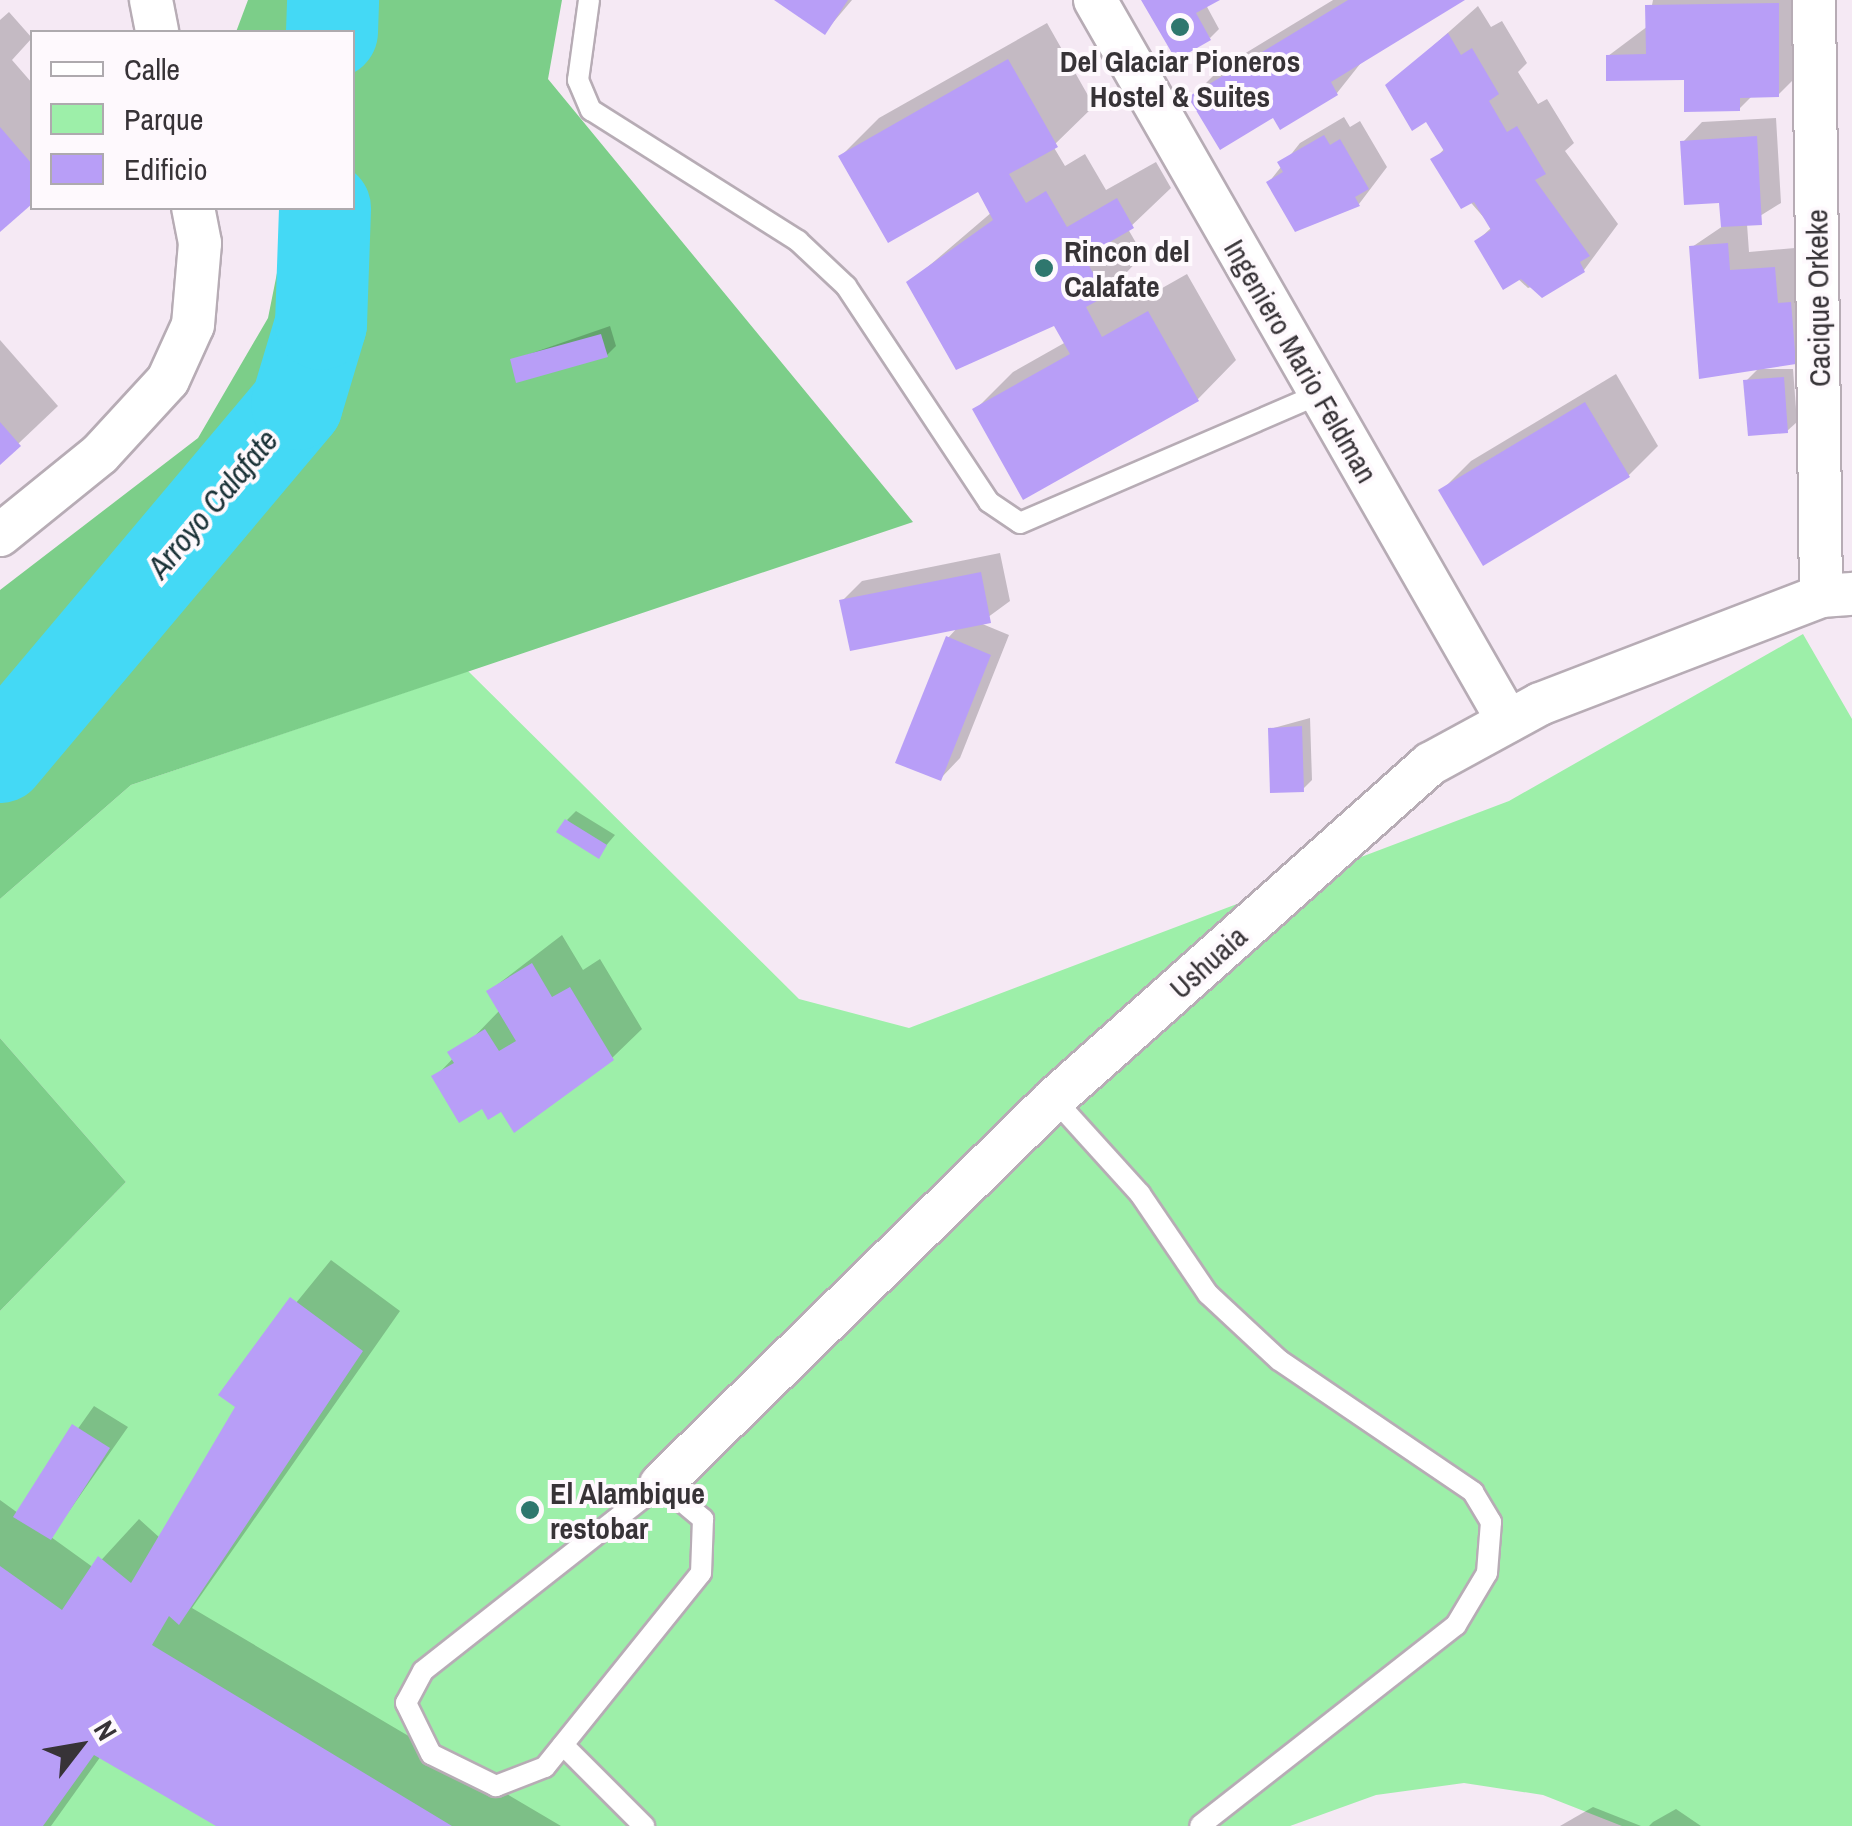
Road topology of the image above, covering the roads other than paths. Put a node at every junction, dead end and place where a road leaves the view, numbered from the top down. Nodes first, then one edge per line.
1 (150, 0) edge
2 (588, 0) edge
3 (1096, 0) edge
4 (1814, 0) edge
5 (157, 30) edge
6 (192, 210) edge
7 (1320, 394) junction
8 (0, 535) edge
9 (1837, 595) edge
10 (1508, 721) junction
11 (1054, 1099) junction
12 (662, 1484) junction
13 (563, 1745) junction
14 (644, 1826) edge
15 (1200, 1826) edge

1 - 5 street
2 - 7 lane
3 - 7 street, Ingeniero Mario Feldman
4 - 9 street, Cacique Orkeke
6 - 8 street
7 - 10 street, Ingeniero Mario Feldman
9 - 10 street, Ushuaia
10 - 11 street, Ushuaia
11 - 12 street, Ushuaia
11 - 15 lane
12 - 13 lane
12 - 13 lane
13 - 14 lane

